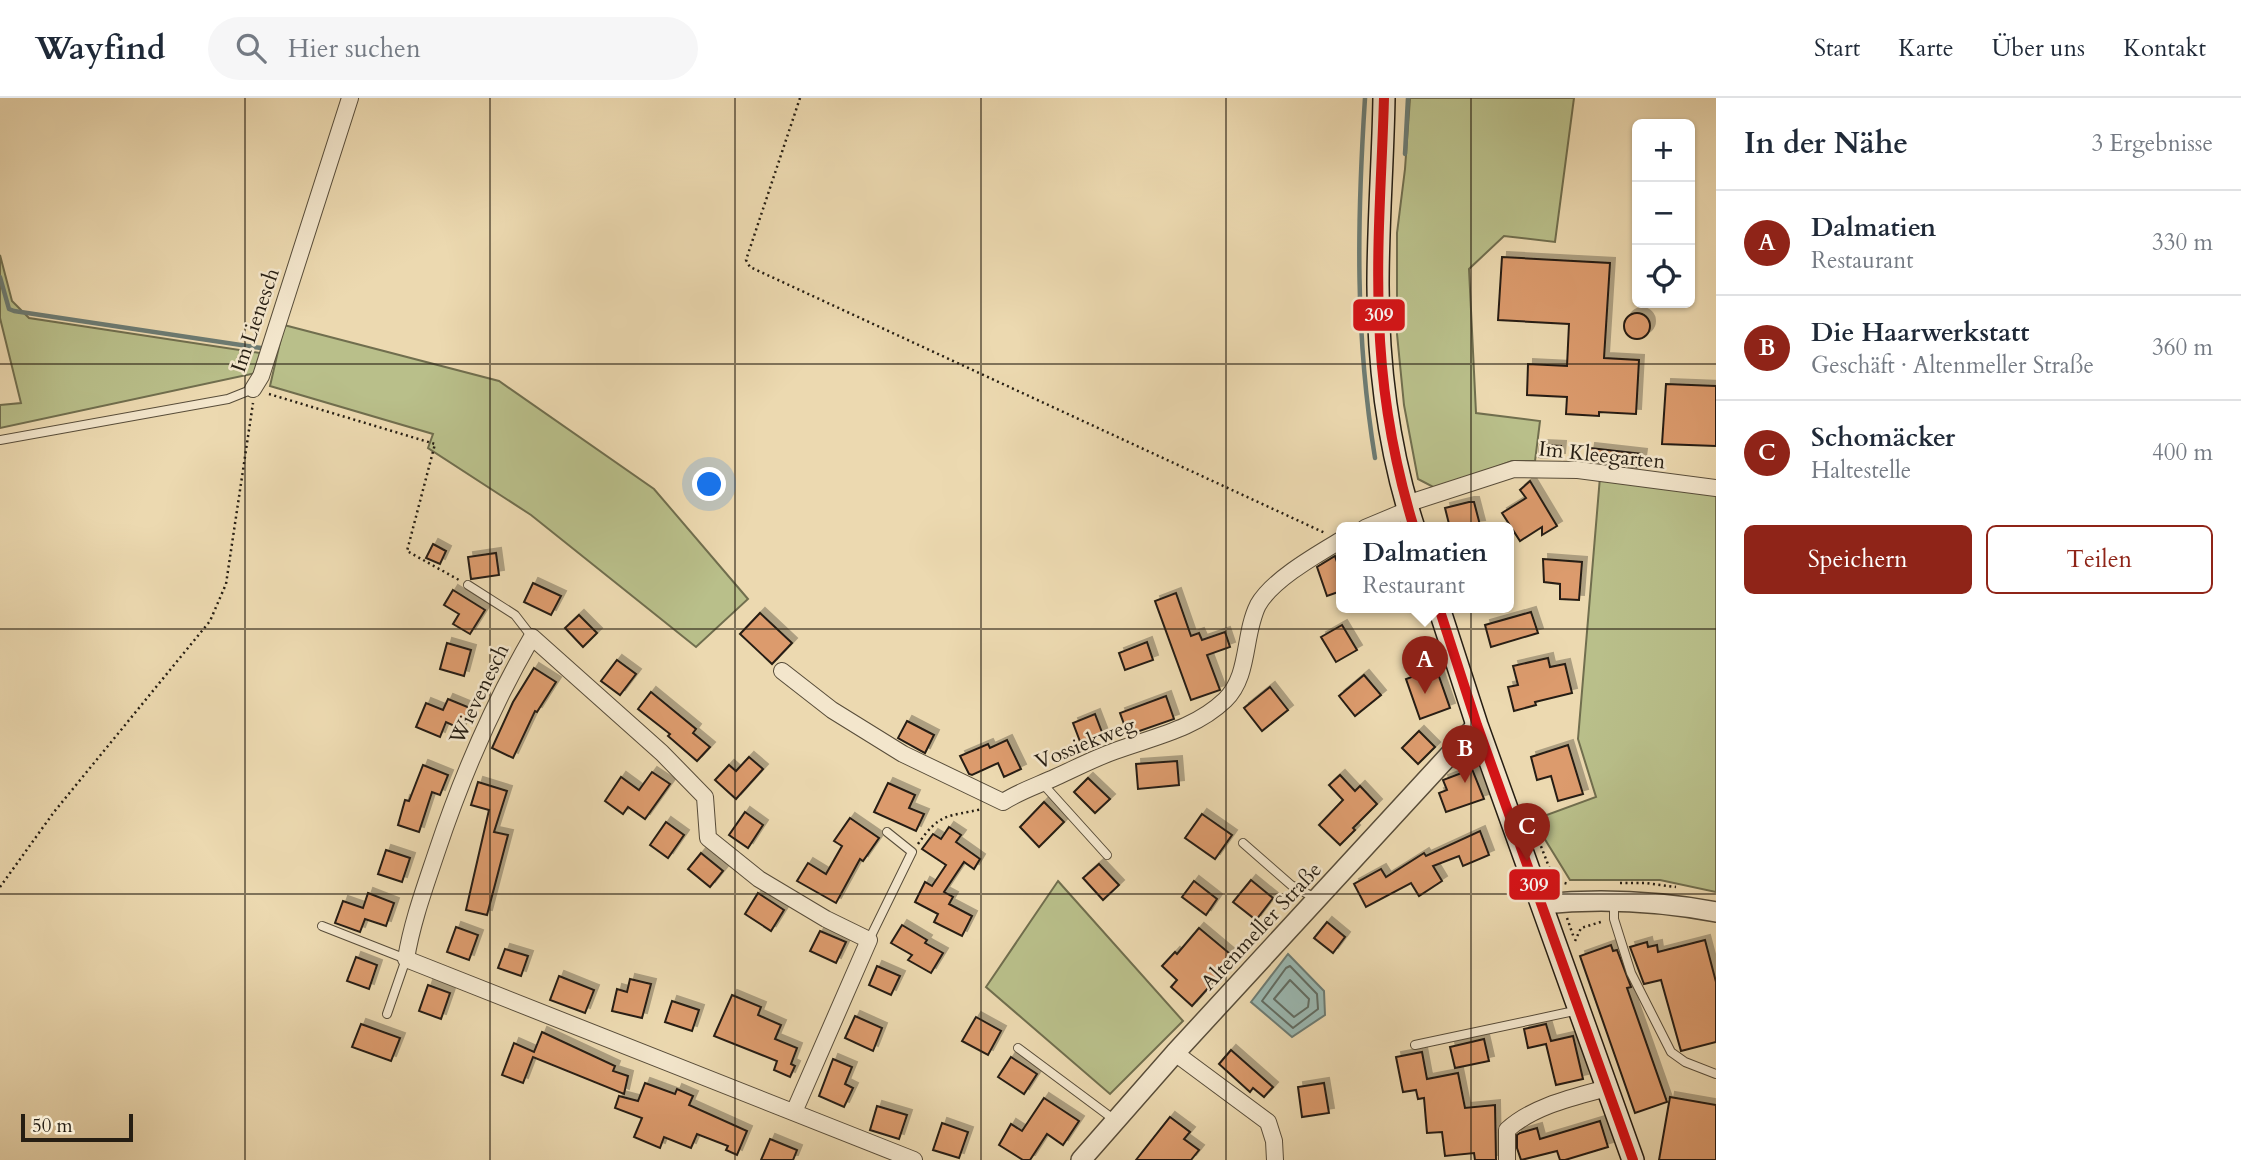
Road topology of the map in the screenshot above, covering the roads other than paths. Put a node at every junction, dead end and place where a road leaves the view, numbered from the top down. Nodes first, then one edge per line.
1 (351, 98) edge
2 (1384, 98) edge
3 (253, 389) joint
4 (0, 440) edge
5 (1716, 488) edge
6 (1409, 514) edge
7 (1384, 522) edge
8 (1336, 538) edge
9 (468, 585) road end
10 (1442, 613) edge
11 (532, 636) junction
12 (782, 671) dead end
13 (1477, 725) junction
14 (1042, 783) junction
15 (887, 832) dead end
16 (1243, 843) dead end
17 (1107, 855) dead end
18 (1317, 899) junction
19 (1614, 909) junction
20 (1541, 911) junction
21 (1716, 912) edge
22 (322, 926) dead end
23 (869, 940) junction
24 (406, 959) junction
25 (1579, 1010) junction
26 (387, 1014) dead end
27 (1415, 1045) dead end
28 (1018, 1048) dead end
29 (1175, 1053) junction
30 (1716, 1074) edge
31 (1606, 1088) junction
32 (794, 1112) junction
33 (1116, 1121) junction
34 (914, 1160) edge
35 (1081, 1160) edge
36 (1275, 1160) edge
37 (1507, 1160) edge
38 (1633, 1160) edge

1 - 3 street, Im Lienesch
2 - 6 main road
3 - 4 lane, Im Lienesch
5 - 6 street, Im Kleegarten
6 - 7 street
8 - 14 street, Vossiekweg
9 - 11 lane
10 - 13 main road
11 - 23 street, Wievenesch
11 - 24 street, Wievenesch
12 - 14 street, Vossiekweg
13 - 18 street, Altenmeller Straße
13 - 20 main road
14 - 17 lane
15 - 23 lane
16 - 18 lane
18 - 29 street, Altenmeller Straße
19 - 20 street
19 - 21 street
19 - 30 lane
20 - 25 main road
22 - 24 lane
23 - 32 street
24 - 26 lane
24 - 32 street
25 - 27 lane
25 - 31 main road
28 - 33 lane
29 - 33 street, Altenmeller Straße
29 - 36 street
31 - 37 street
31 - 38 main road
32 - 34 street
33 - 35 street, Altenmeller Straße

